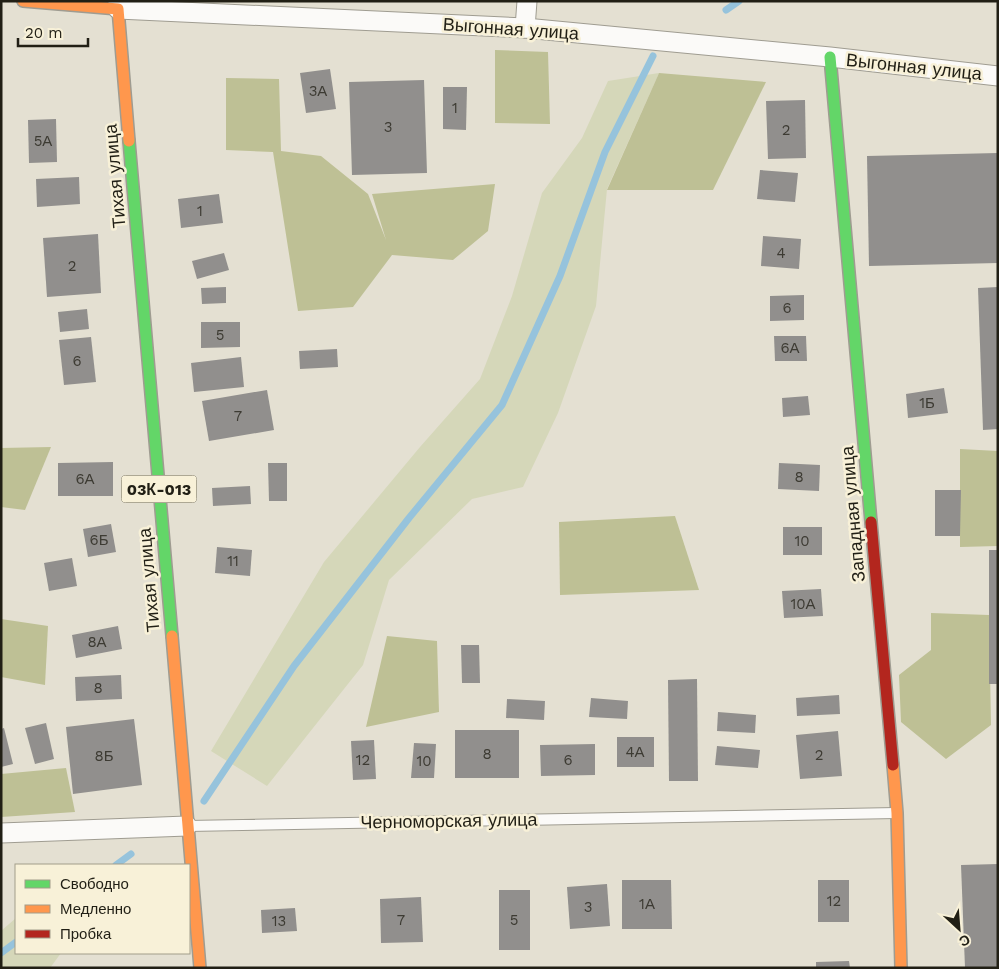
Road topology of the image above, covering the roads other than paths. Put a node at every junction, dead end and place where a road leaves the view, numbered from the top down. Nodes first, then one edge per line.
1 (23, 1) edge
2 (527, 1) edge
3 (118, 5) edge
4 (525, 28) junction
5 (830, 57) junction
6 (998, 76) edge
7 (897, 813) junction
8 (187, 826) junction
9 (1, 833) edge
10 (200, 968) edge
11 (900, 968) edge

1 - 3 main road, Выгонная улица
2 - 4 street
3 - 4 street, Выгонная улица
3 - 8 main road, Тихая улица / 03К-013
4 - 5 street, Выгонная улица
5 - 6 street, Выгонная улица
5 - 7 main road, Западная улица
7 - 8 lane, Черноморская улица
7 - 11 main road, Западная улица
8 - 9 street, Черноморская улица
8 - 10 main road, Тихая улица / 03К-013

